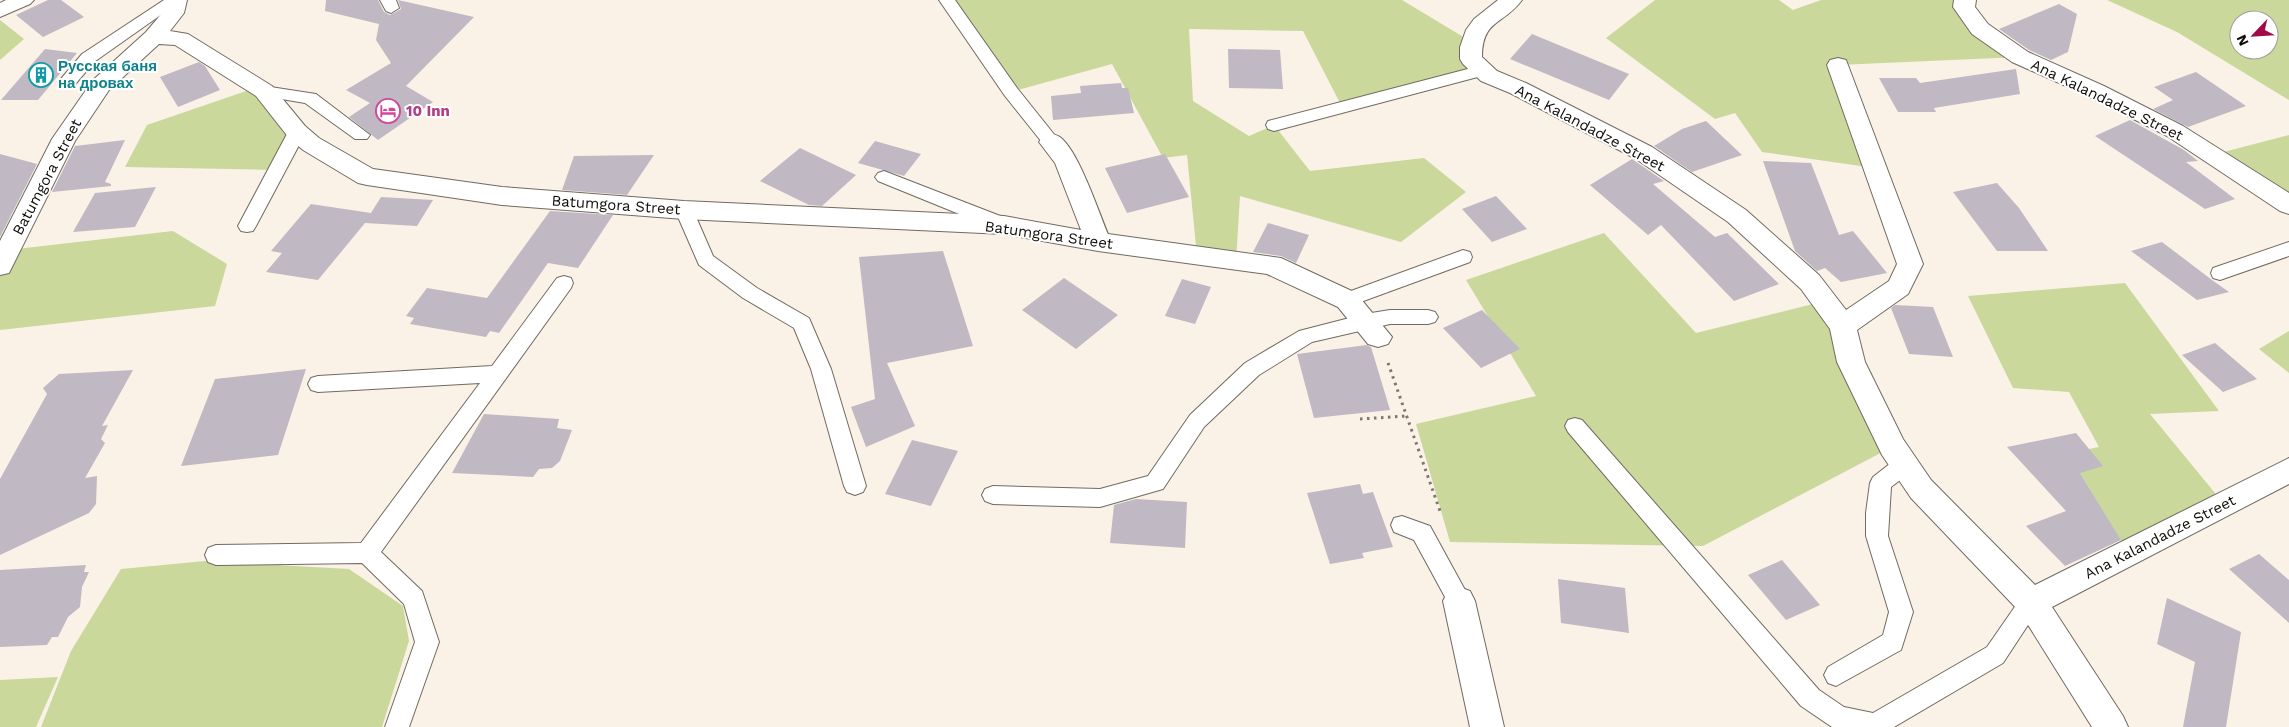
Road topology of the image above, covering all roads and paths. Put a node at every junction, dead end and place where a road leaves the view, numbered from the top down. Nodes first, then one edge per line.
1 (24, 0) edge
2 (175, 0) edge
3 (947, 0) edge
4 (1511, 0) edge
5 (1965, 0) edge
6 (0, 11) edge
7 (154, 37) junction
8 (1838, 65) dead end
9 (1483, 70) junction
10 (66, 84) dead end
11 (264, 91) junction
12 (1274, 125) dead end
13 (297, 132) junction
14 (361, 135) dead end
15 (1051, 142) joint
16 (884, 177) dead end
17 (2289, 205) edge
18 (684, 210) junction
19 (1004, 225) junction
20 (247, 226) dead end
21 (1098, 242) junction
22 (2289, 249) edge
23 (1463, 257) dead end
24 (0, 266) edge
25 (2220, 273) dead end
26 (564, 283) dead end
27 (1347, 300) junction
28 (1428, 317) dead end
29 (1843, 326) junction
30 (1371, 329) junction
31 (498, 374) junction
32 (318, 384) dead end
33 (1408, 416) junction
34 (1360, 419) dead end
35 (1574, 426) dead end
36 (1904, 464) junction
37 (2289, 470) edge
38 (855, 486) dead end
39 (1431, 487) dead end
40 (993, 495) dead end
41 (1402, 525) dead end
42 (367, 553) junction
43 (216, 556) dead end
44 (1459, 602) joint
45 (2031, 602) junction
46 (1836, 675) dead end
47 (397, 727) edge
48 (1487, 727) edge
49 (2111, 727) edge

1 - 6 street
2 - 7 street
2 - 10 lane
3 - 15 lane
4 - 9 street, Ana Kalandadze Street
5 - 17 street, Ana Kalandadze Street
7 - 11 street, Batumgora Street
7 - 24 street, Batumgora Street
8 - 29 street
9 - 12 lane
9 - 29 street, Ana Kalandadze Street
11 - 13 street, Batumgora Street
11 - 14 lane
13 - 18 street, Batumgora Street
13 - 20 lane
15 - 21 street
16 - 19 lane
18 - 19 street, Batumgora Street
18 - 38 lane
19 - 21 street, Batumgora Street
21 - 27 street, Batumgora Street
22 - 25 lane
23 - 27 lane
26 - 31 lane
27 - 30 street, Batumgora Street
28 - 30 lane
29 - 36 street, Ana Kalandadze Street
30 - 33 path
30 - 40 lane
31 - 32 lane
31 - 42 lane
33 - 34 path
33 - 39 path
35 - 45 lane
36 - 45 street, Ana Kalandadze Street
36 - 46 lane
37 - 45 street, Ana Kalandadze Street
41 - 44 lane
42 - 43 lane
42 - 47 lane
44 - 48 street
45 - 49 street, Ana Kalandadze Street

